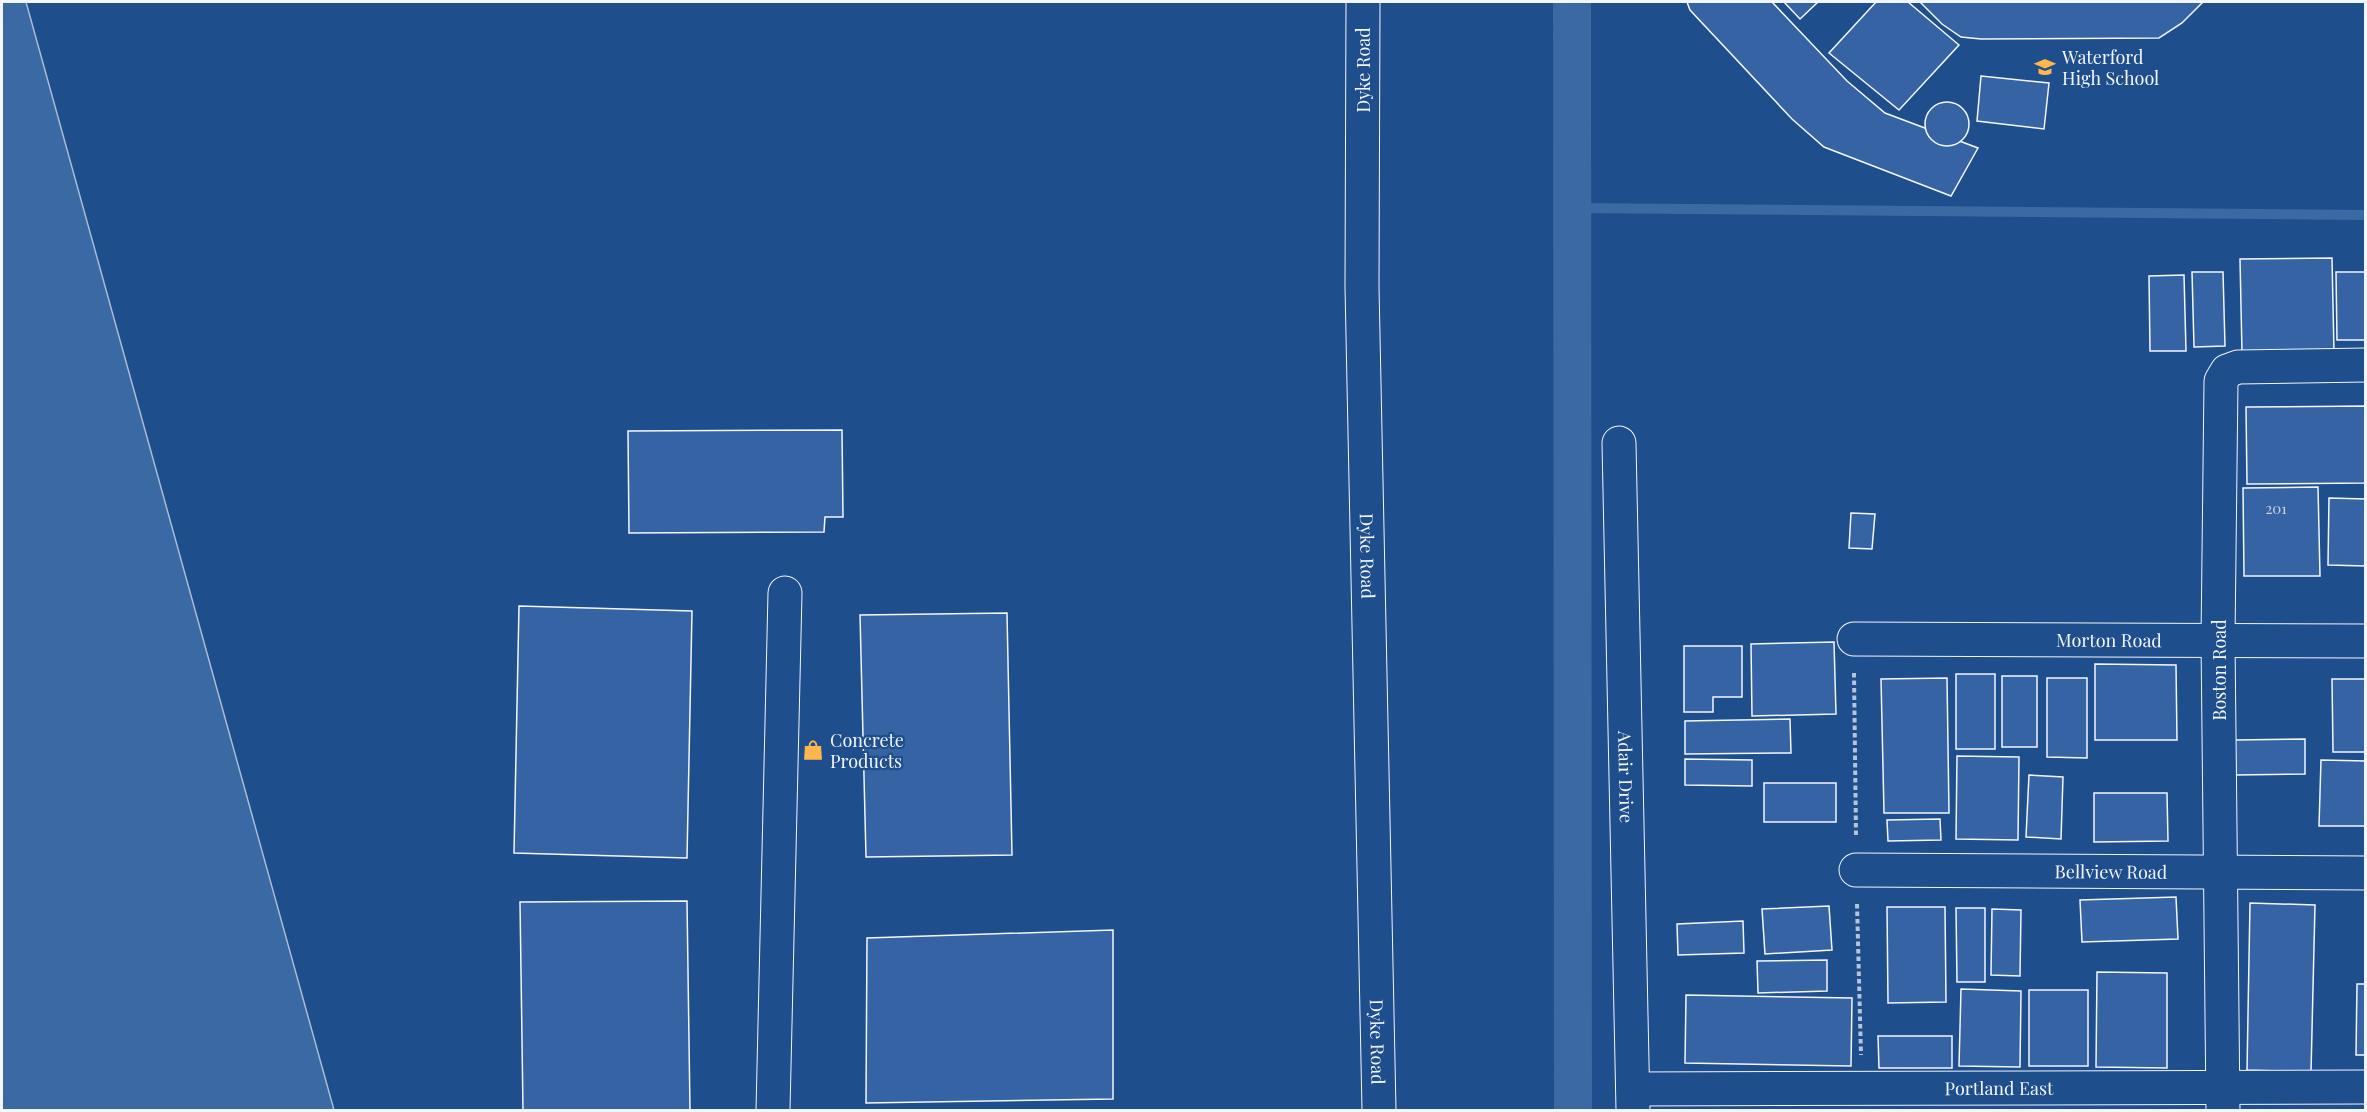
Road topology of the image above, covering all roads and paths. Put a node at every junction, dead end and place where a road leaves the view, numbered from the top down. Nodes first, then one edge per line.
1 (1363, 2) edge
2 (2366, 365) edge
3 (1619, 443) dead end
4 (784, 593) dead end
5 (1854, 639) dead end
6 (2218, 640) junction
7 (2366, 641) edge
8 (1856, 870) dead end
9 (2220, 872) junction
10 (2366, 873) edge
11 (2366, 1088) edge
12 (2223, 1099) edge
13 (1633, 1100) edge
14 (773, 1110) edge
15 (1379, 1110) edge

1 - 15 street, Dyke Road
2 - 6 street, Boston Road
3 - 13 street, Adair Drive
4 - 14 street
5 - 6 street, Morton Road
6 - 7 street, Morton Road
6 - 9 street, Boston Road
8 - 9 street, Bellview Road
9 - 10 street, Bellview Road
9 - 12 street, Boston Road
11 - 12 street, Portland East
12 - 13 street, Portland East

